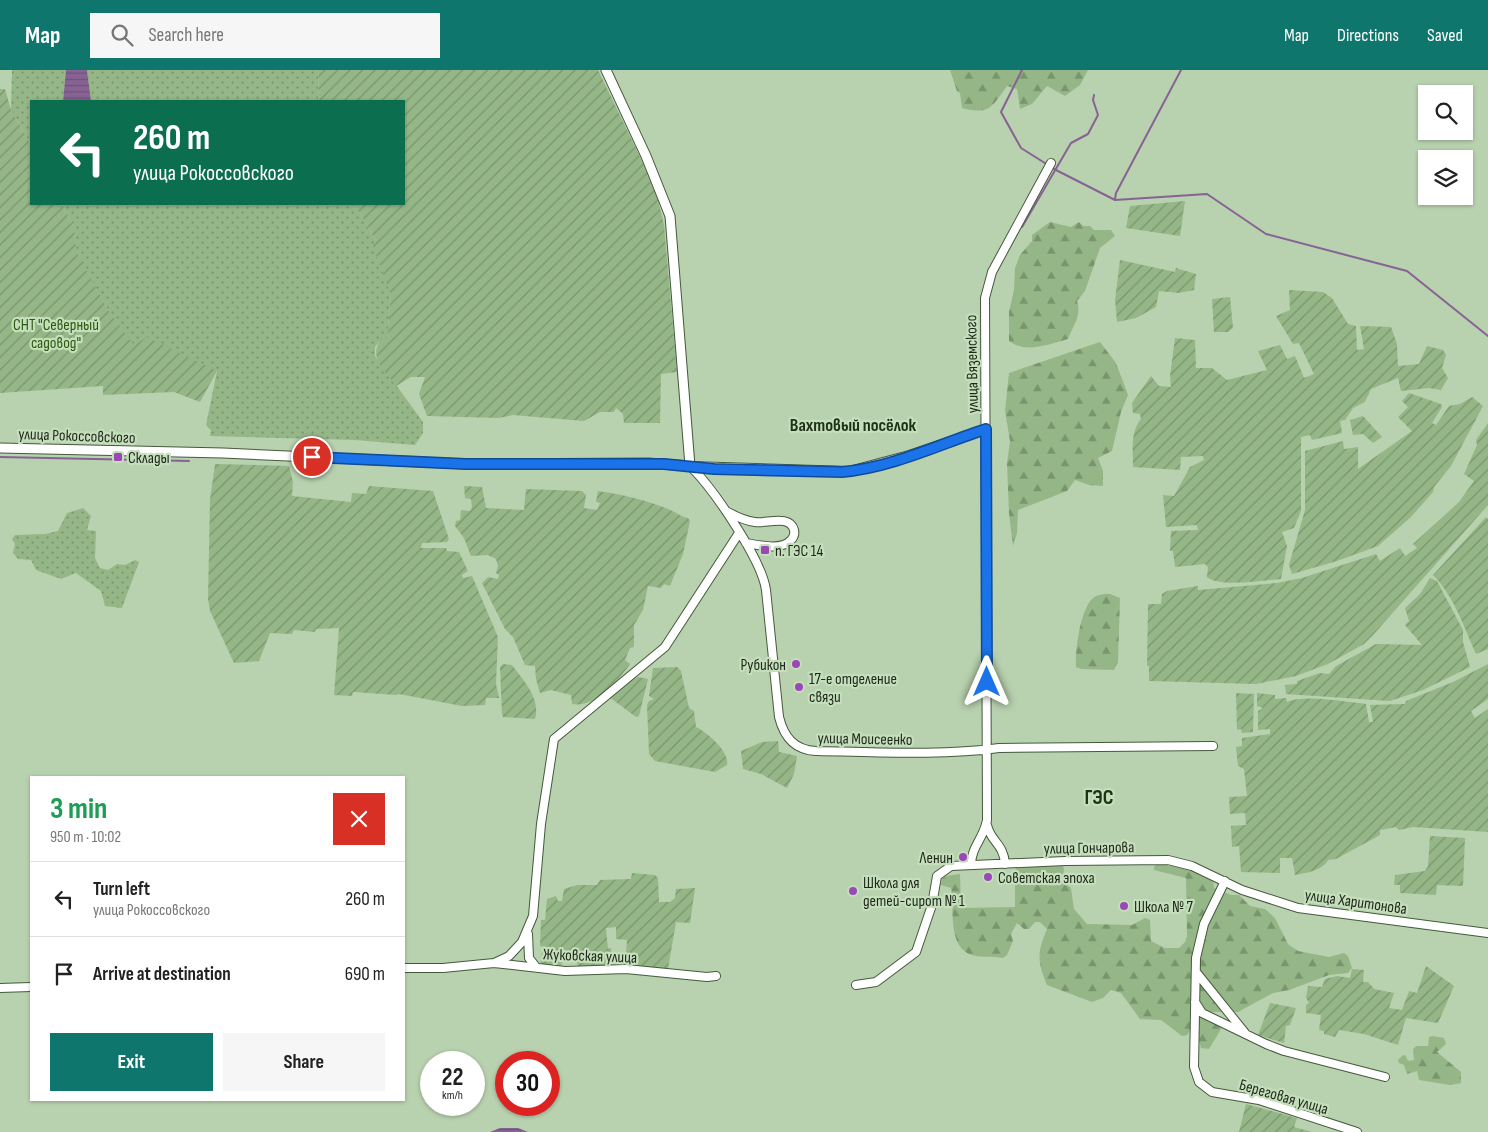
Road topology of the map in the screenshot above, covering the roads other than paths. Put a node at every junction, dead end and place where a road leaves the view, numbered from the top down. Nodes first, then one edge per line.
1 (606, 70) edge
2 (1051, 163) dead end
3 (986, 429) junction
4 (0, 448) edge
5 (690, 466) junction
6 (724, 510) junction
7 (739, 533) junction
8 (746, 543) junction
9 (1213, 746) dead end
10 (987, 751) junction
11 (987, 820) junction
12 (996, 841) junction
13 (978, 842) junction
14 (1004, 864) junction
15 (971, 865) junction
16 (1225, 881) junction
17 (529, 931) junction
18 (1488, 933) edge
19 (494, 962) junction
20 (536, 967) junction
21 (405, 968) edge
22 (1196, 971) junction
23 (716, 976) dead end
24 (856, 986) dead end
25 (30, 987) edge
26 (0, 988) edge
27 (1195, 1000) junction
28 (1247, 1034) junction
29 (1385, 1076) dead end
30 (1357, 1132) edge

1 - 5 street
2 - 3 street, улица Вяземского
3 - 5 street, улица Рокоссовского
3 - 10 street, улица Вяземского
4 - 5 street, улица Рокоссовского
5 - 6 street, улица Моисеенко
6 - 7 street, улица Моисеенко
6 - 8 street
7 - 8 street, улица Моисеенко
7 - 17 street
8 - 10 street, улица Моисеенко
9 - 10 street, улица Моисеенко
10 - 11 street, улица Вяземского
11 - 12 street
11 - 13 street
12 - 13 street
12 - 14 street
13 - 15 street
14 - 15 street, улица Гончарова
14 - 16 street, улица Гончарова
15 - 24 street, улица Гончарова
16 - 18 street, улица Харитонова
16 - 22 street, Береговая улица
17 - 19 street
17 - 20 street
19 - 20 street, Жуковская улица
19 - 21 street, Жуковская улица
20 - 23 street, Жуковская улица
22 - 27 street, Береговая улица
22 - 28 street
25 - 26 street
27 - 28 street
27 - 30 street, Береговая улица
28 - 29 street

